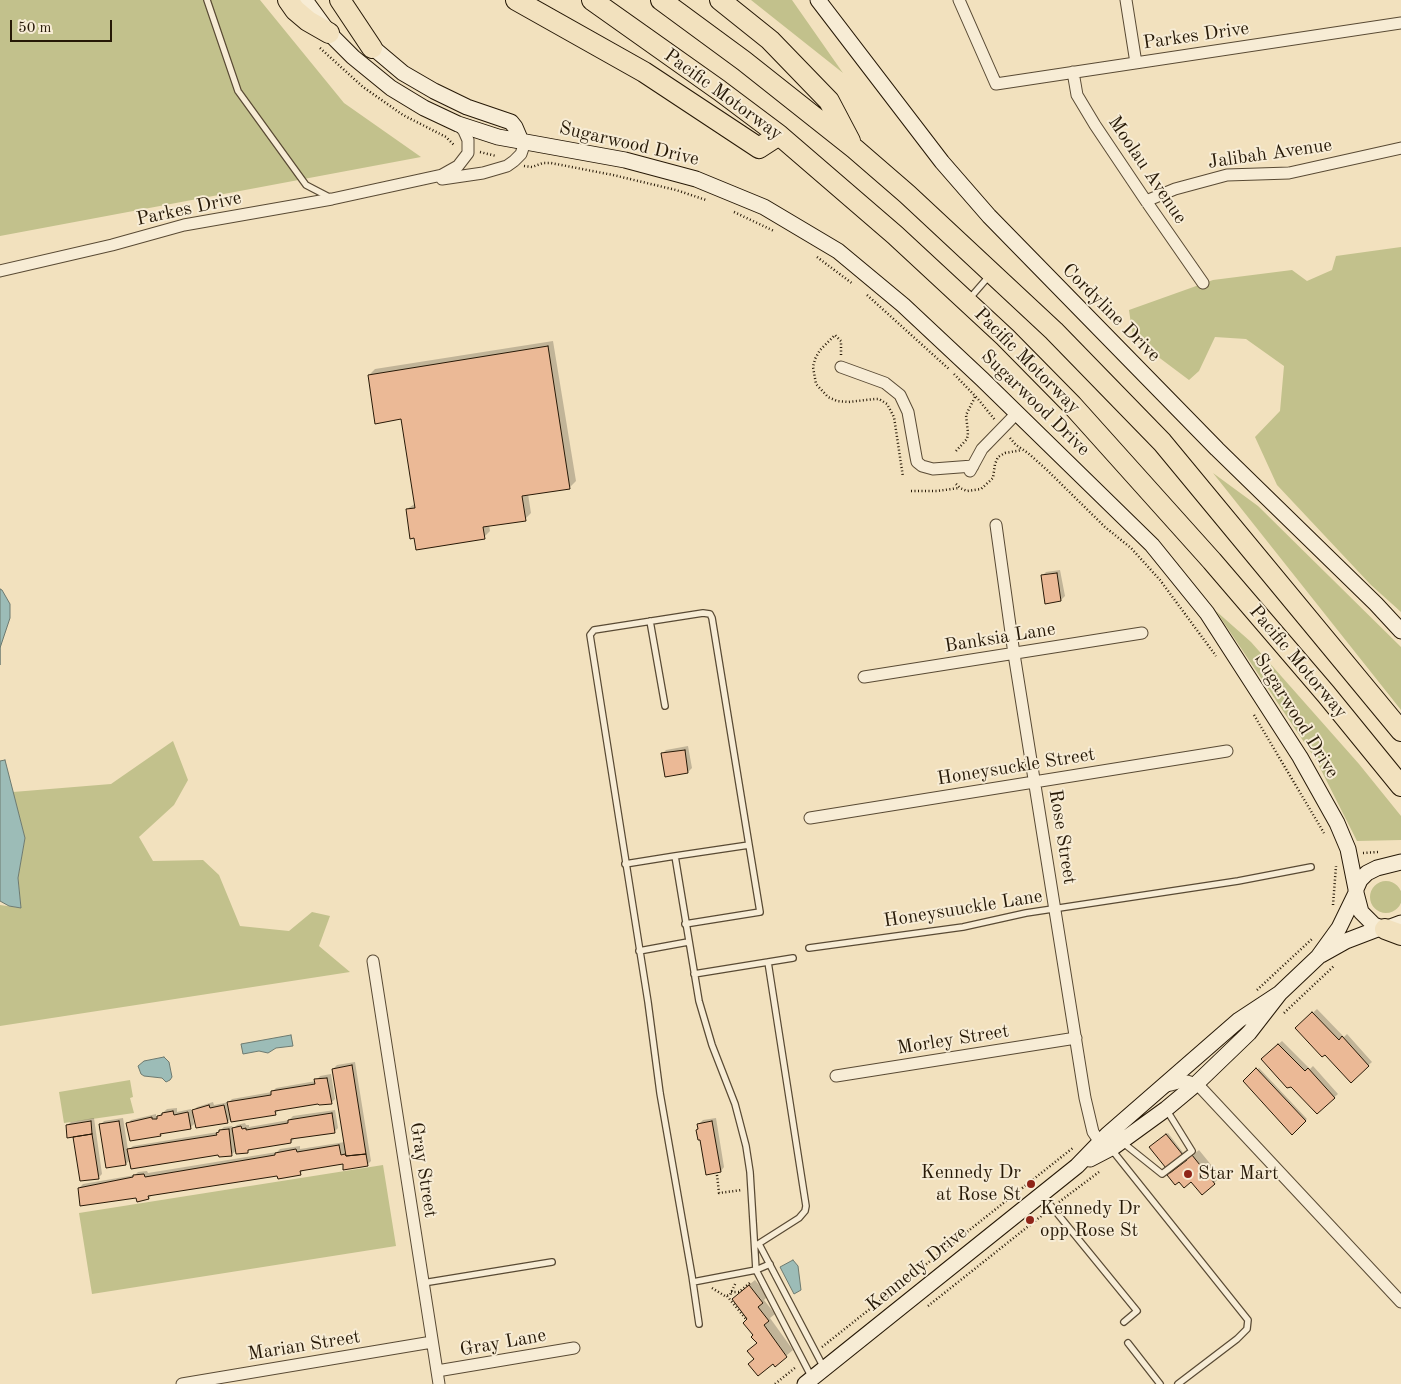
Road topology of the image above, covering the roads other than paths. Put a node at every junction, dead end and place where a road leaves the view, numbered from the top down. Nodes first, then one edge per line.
1 (207, 0) edge
2 (288, 0) edge
3 (305, 0) edge
4 (330, 0) edge
5 (340, 0) edge
6 (516, 0) edge
7 (592, 0) edge
8 (661, 0) edge
9 (720, 0) edge
10 (818, 0) edge
11 (959, 0) edge
12 (1126, 0) edge
13 (1401, 23) edge
14 (329, 33) junction
15 (372, 48) junction
16 (1136, 63) junction
17 (1073, 72) junction
18 (458, 124) junction
19 (779, 135) junction
20 (521, 141) junction
21 (1401, 148) edge
22 (855, 149) junction
23 (388, 187) junction
24 (332, 199) junction
25 (1146, 201) junction
26 (0, 271) edge
27 (992, 273) junction
28 (1204, 283) dead end
29 (966, 302) junction
30 (841, 367) road end
31 (1017, 413) junction
32 (996, 525) dead end
33 (650, 621) junction
34 (1401, 631) edge
35 (1142, 633) dead end
36 (1014, 654) junction
37 (864, 677) dead end
38 (665, 706) dead end
39 (1401, 731) edge
40 (1227, 751) dead end
41 (1035, 781) junction
42 (1401, 786) edge
43 (810, 818) dead end
44 (749, 845) junction
45 (675, 856) junction
46 (1401, 862) edge
47 (625, 864) junction
48 (1311, 867) dead end
49 (1356, 891) junction
50 (1056, 909) junction
51 (685, 924) junction
52 (1392, 929) edge
53 (688, 942) junction
54 (809, 948) dead end
55 (639, 951) junction
56 (1318, 957) junction
57 (793, 958) dead end
58 (373, 961) dead end
59 (768, 962) junction
60 (694, 974) junction
61 (1280, 993) junction
62 (1076, 1038) junction
63 (1197, 1057) junction
64 (836, 1076) dead end
65 (1196, 1084) junction
66 (1160, 1088) junction
67 (1166, 1109) junction
68 (1111, 1148) junction
69 (1042, 1194) junction
70 (757, 1245) junction
71 (552, 1262) dead end
72 (770, 1264) junction
73 (757, 1273) junction
74 (693, 1282) junction
75 (423, 1283) junction
76 (1401, 1302) edge
77 (1124, 1322) dead end
78 (699, 1324) dead end
79 (432, 1342) junction
80 (1128, 1343) dead end
81 (574, 1348) dead end
82 (824, 1368) junction
83 (437, 1372) junction
84 (808, 1381) edge
85 (182, 1384) edge
86 (440, 1384) edge
87 (1160, 1384) edge
88 (1178, 1384) edge

1 - 24 lane
2 - 14 highway
3 - 14 street, Sugarwood Drive
4 - 15 street
5 - 15 highway
6 - 19 highway
7 - 19 highway, Pacific Motorway
8 - 22 highway, Pacific Motorway
9 - 22 highway
10 - 34 street, Cordyline Drive
11 - 17 street, Parkes Drive
12 - 16 street
13 - 16 street, Parkes Drive
14 - 18 street, Sugarwood Drive
15 - 20 street
16 - 17 street, Parkes Drive
17 - 25 street, Moolau Avenue
18 - 20 street, Sugarwood Drive
18 - 23 street, Parkes Drive
19 - 29 highway, Pacific Motorway
20 - 23 street, Parkes Drive
20 - 31 street, Sugarwood Drive
21 - 25 street, Jalibah Avenue
22 - 27 highway, Pacific Motorway
23 - 24 street, Parkes Drive
24 - 26 street, Parkes Drive
25 - 28 street, Moolau Avenue
27 - 29 lane
27 - 39 highway, Pacific Motorway
29 - 42 highway, Pacific Motorway
30 - 31 street
31 - 49 street, Sugarwood Drive
32 - 36 street, Rose Street
33 - 38 lane
33 - 44 lane
33 - 47 lane
35 - 36 street, Banksia Lane
36 - 37 street, Banksia Lane
36 - 41 street, Rose Street
40 - 41 street, Honeysuckle Street
41 - 43 street, Honeysuckle Street
41 - 50 street, Rose Street
44 - 45 lane
44 - 51 lane
45 - 47 lane
45 - 51 lane
46 - 49 street, Kennedy Drive
47 - 55 lane
48 - 50 lane, Honeysuuckle Lane
49 - 52 street, Sugarwood Drive
49 - 56 street, Kennedy Drive
50 - 54 lane, Honeysuuckle Lane
50 - 62 street, Rose Street
51 - 53 lane
52 - 56 street, Kennedy Drive
53 - 55 lane
53 - 60 lane
55 - 74 lane
56 - 61 street, Kennedy Drive
57 - 59 lane
58 - 75 street, Gray Street
59 - 60 lane
59 - 70 lane
60 - 70 lane
61 - 63 street, Kennedy Drive
61 - 65 street, Kennedy Drive
62 - 64 street, Morley Street
62 - 68 street, Rose Street
63 - 65 street
63 - 66 street, Kennedy Drive
65 - 66 street
65 - 67 street, Kennedy Drive
65 - 76 street
66 - 68 street, Kennedy Drive
67 - 68 street, Kennedy Drive
67 - 68 lane
68 - 69 street, Kennedy Drive
68 - 88 lane
69 - 77 lane
69 - 82 street, Kennedy Drive
70 - 72 lane
70 - 73 lane
71 - 75 lane
72 - 73 lane
72 - 82 lane
73 - 74 lane
73 - 84 lane
74 - 78 lane
75 - 79 street, Gray Street
79 - 83 street, Gray Street
79 - 85 street, Marian Street
80 - 87 lane
81 - 83 street, Gray Lane
82 - 84 street, Kennedy Drive
83 - 86 street, Gray Street

